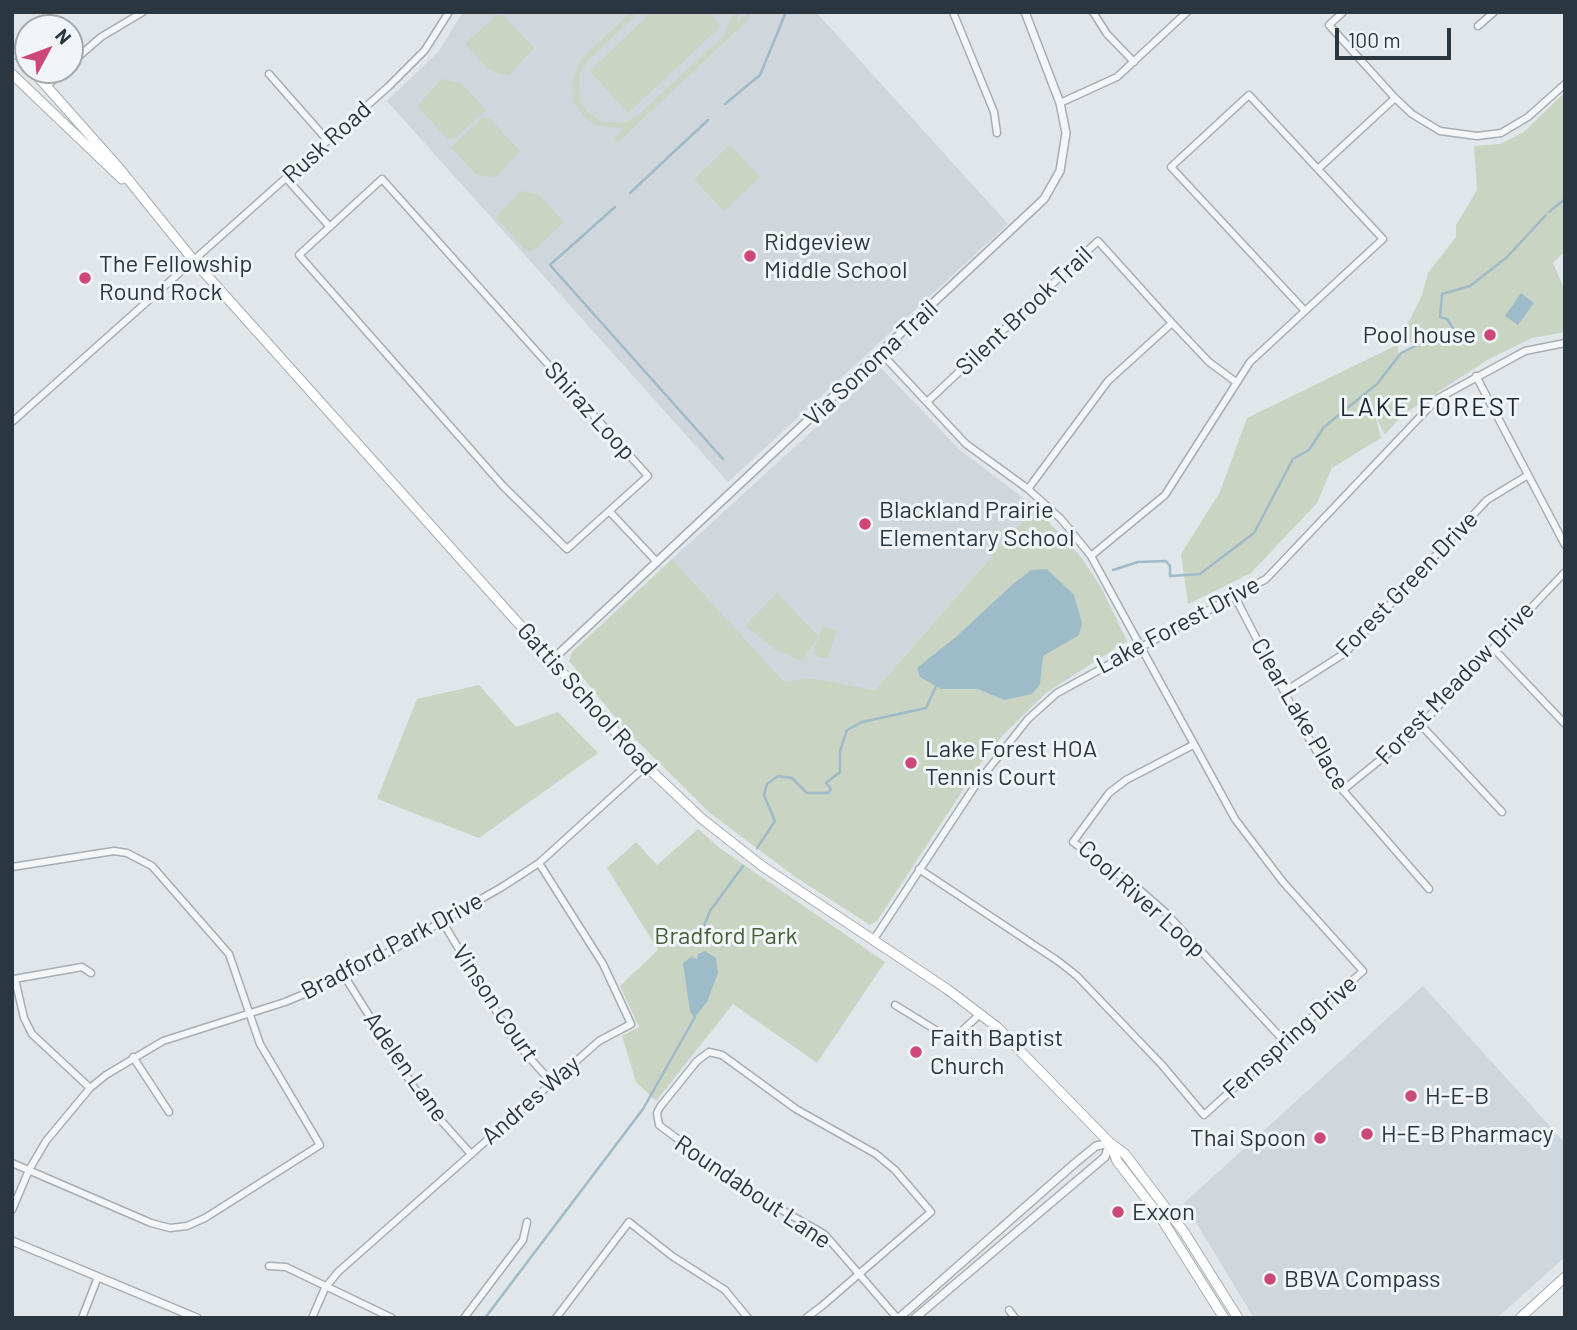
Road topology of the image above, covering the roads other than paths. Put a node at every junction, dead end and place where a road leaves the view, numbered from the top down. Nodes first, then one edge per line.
1 (143, 12) edge
2 (449, 12) edge
3 (953, 12) edge
4 (1025, 12) edge
5 (1093, 12) edge
6 (1187, 12) edge
7 (1343, 12) edge
8 (1494, 12) edge
9 (1478, 26) dead end
10 (84, 52) edge
11 (1134, 62) junction
12 (12, 74) edge
13 (269, 74) dead end
14 (1565, 84) edge
15 (47, 86) edge
16 (1395, 98) junction
17 (1060, 103) junction
18 (997, 132) dead end
19 (328, 141) junction
20 (1318, 169) junction
21 (286, 178) junction
22 (129, 184) junction
23 (330, 227) junction
24 (194, 261) junction
25 (1305, 311) junction
26 (1172, 323) junction
27 (1565, 343) edge
28 (881, 353) junction
29 (1476, 376) junction
30 (1236, 382) junction
31 (927, 402) junction
32 (12, 422) edge
33 (1528, 475) junction
34 (1028, 489) junction
35 (610, 512) junction
36 (1565, 545) edge
37 (1091, 556) junction
38 (657, 562) junction
39 (1565, 572) edge
40 (1235, 597) junction
41 (1142, 646) junction
42 (1494, 649) junction
43 (551, 661) junction
44 (1284, 692) junction
45 (1565, 724) edge
46 (1421, 725) junction
47 (1193, 745) junction
48 (646, 766) junction
49 (1343, 790) junction
50 (1502, 812) dead end
51 (539, 863) junction
52 (12, 866) edge
53 (919, 869) junction
54 (1429, 889) dead end
55 (442, 921) junction
56 (874, 939) junction
57 (91, 973) dead end
58 (345, 976) junction
59 (14, 979) edge
60 (895, 1006) dead end
61 (249, 1013) junction
62 (980, 1014) junction
63 (1284, 1041) junction
64 (133, 1057) junction
65 (552, 1083) junction
66 (90, 1088) junction
67 (169, 1112) dead end
68 (1110, 1143) junction
69 (471, 1154) junction
70 (12, 1163) edge
71 (29, 1170) junction
72 (12, 1210) edge
73 (1016, 1213) junction
74 (527, 1222) dead end
75 (1024, 1226) junction
76 (12, 1241) edge
77 (971, 1251) junction
78 (979, 1262) junction
79 (269, 1266) dead end
80 (859, 1274) junction
81 (98, 1277) junction
82 (1565, 1277) edge
83 (326, 1288) junction
84 (1009, 1310) dead end
85 (82, 1318) edge
86 (197, 1318) edge
87 (312, 1318) edge
88 (392, 1318) edge
89 (464, 1318) edge
90 (556, 1318) edge
91 (748, 1318) edge
92 (806, 1318) edge
93 (898, 1318) edge
94 (915, 1318) edge
95 (1015, 1318) edge
96 (1224, 1318) edge
97 (1238, 1318) edge
98 (1520, 1318) edge

1 - 10 street
2 - 19 street, Rusk Road
3 - 18 street
4 - 17 street, Via Sonoma Trail
5 - 11 street
6 - 11 street
7 - 16 street
8 - 9 street
11 - 17 street
12 - 22 main road, Gattis School Road
13 - 19 street
14 - 16 street
15 - 22 main road, Gattis School Road
16 - 20 street
17 - 28 street, Via Sonoma Trail
19 - 21 street, Rusk Road
20 - 25 street
20 - 25 street
21 - 23 street
21 - 24 street, Rusk Road
22 - 24 main road, Gattis School Road
23 - 35 street, Shiraz Loop
23 - 35 street, Shiraz Loop
24 - 32 street, Rusk Road
24 - 43 main road, Gattis School Road
25 - 30 street
26 - 30 street, Silent Brook Trail
26 - 31 street, Silent Brook Trail
26 - 34 street
27 - 29 street, Lake Forest Drive
28 - 31 street, Fernspring Drive
28 - 38 street, Via Sonoma Trail
29 - 33 street
29 - 40 street, Lake Forest Drive
30 - 37 street
31 - 34 street, Fernspring Drive
33 - 36 street
33 - 44 street, Forest Green Drive
34 - 37 street, Fernspring Drive
35 - 38 street
37 - 41 street, Fernspring Drive
38 - 43 street, Via Sonoma Trail
39 - 42 street, Forest Meadow Drive
40 - 41 street, Lake Forest Drive
40 - 44 street, Clear Lake Place
41 - 47 street, Fernspring Drive
41 - 53 street, Lake Forest Drive
42 - 45 street
42 - 46 street, Forest Meadow Drive
43 - 48 main road, Gattis School Road
44 - 49 street, Clear Lake Place
46 - 49 street, Forest Meadow Drive
46 - 50 street
47 - 63 street, Fernspring Drive
47 - 63 street, Cool River Loop
48 - 51 street, Bradford Park Drive
48 - 56 main road, Gattis School Road
49 - 54 street, Clear Lake Place
51 - 55 street, Bradford Park Drive
51 - 65 street, Andres Way
52 - 61 street
53 - 56 street, Lake Forest Drive
53 - 63 street, Fernspring Drive
55 - 58 street, Bradford Park Drive
55 - 65 street, Vinson Court
56 - 62 main road, Gattis School Road
57 - 59 street
58 - 61 street, Bradford Park Drive
58 - 69 street, Adelen Lane
59 - 66 street
60 - 62 street
61 - 64 street, Bradford Park Drive
61 - 71 street
62 - 68 main road, Gattis School Road
64 - 66 street, Bradford Park Drive
64 - 67 street
65 - 69 street, Andres Way
66 - 71 street, Bradford Park Drive
68 - 73 street
68 - 75 street
68 - 96 main road, Gattis School Road
68 - 97 main road, Gattis School Road
69 - 83 street, Andres Way
70 - 71 street
71 - 72 street, Bradford Park Drive
73 - 75 street
73 - 77 street
74 - 89 street
75 - 78 street
76 - 81 street
77 - 78 street
77 - 93 street
78 - 94 street
79 - 83 street
80 - 80 street, Roundabout Lane
80 - 92 street
80 - 93 street, Roundabout Lane
81 - 85 street
81 - 86 street
82 - 98 main road
83 - 87 street, Andres Way
83 - 88 street
84 - 95 street
90 - 91 street

